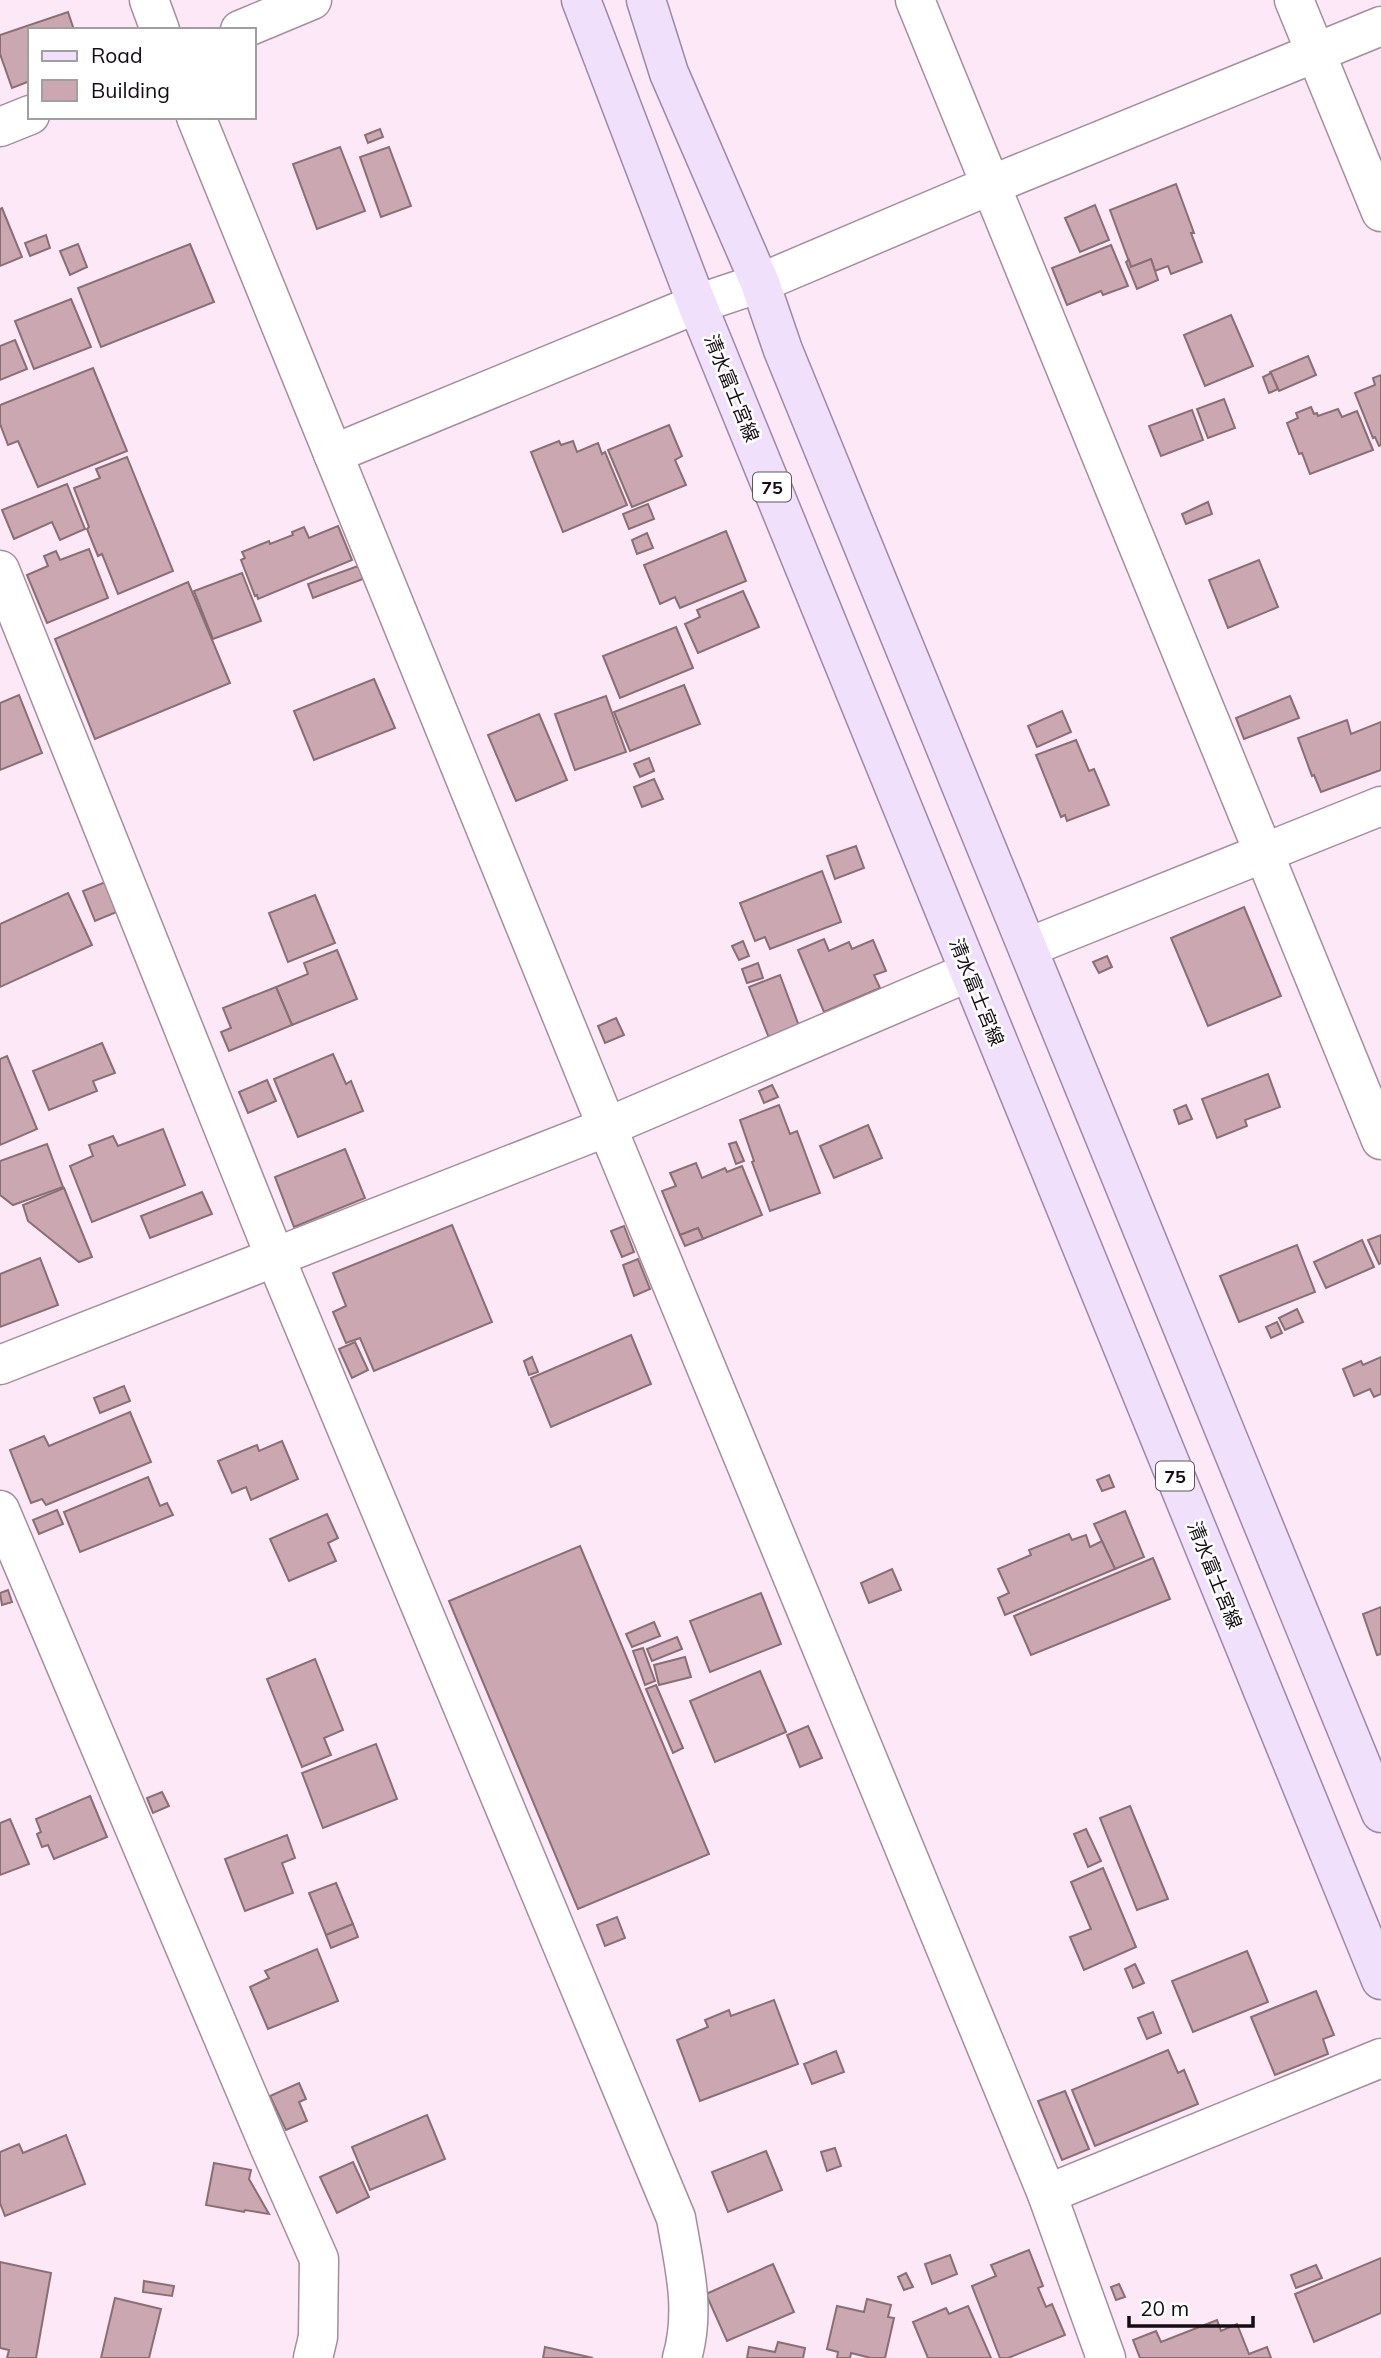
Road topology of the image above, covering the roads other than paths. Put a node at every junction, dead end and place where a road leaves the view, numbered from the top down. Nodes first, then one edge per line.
1 (149, 0) edge
2 (312, 0) edge
3 (581, 0) edge
4 (646, 0) edge
5 (915, 0) edge
6 (1294, 0) edge
7 (1381, 26) edge
8 (159, 28) edge
9 (245, 28) edge
10 (1315, 52) junction
11 (28, 116) edge
12 (197, 119) edge
13 (0, 127) edge
14 (991, 186) junction
15 (1381, 212) edge
16 (760, 283) junction
17 (697, 304) junction
18 (333, 454) junction
19 (0, 570) edge
20 (1381, 806) edge
21 (1265, 852) junction
22 (1029, 947) junction
23 (969, 972) junction
24 (607, 1127) junction
25 (1381, 1140) edge
26 (275, 1257) junction
27 (0, 1365) edge
28 (0, 1510) edge
29 (1381, 1814) edge
30 (1381, 1980) edge
31 (1381, 2058) edge
32 (1047, 2194) junction
33 (313, 2358) edge
34 (682, 2358) edge
35 (1107, 2358) edge

1 - 8 street
2 - 9 street
3 - 17 main road, 清水富士宮線 / 75
4 - 16 main road
5 - 14 street
6 - 10 street
7 - 10 street
10 - 14 street
10 - 15 street
11 - 13 street
12 - 18 street
14 - 16 street
14 - 21 street
16 - 17 street
16 - 22 main road
17 - 18 street
17 - 23 main road, 清水富士宮線 / 75
18 - 24 street
19 - 26 street
20 - 21 street
21 - 22 street
21 - 25 street
22 - 29 main road
23 - 24 street
23 - 30 main road, 清水富士宮線 / 75
24 - 26 street
24 - 32 street
26 - 27 street
26 - 34 street
28 - 33 street
31 - 32 street
32 - 35 street

